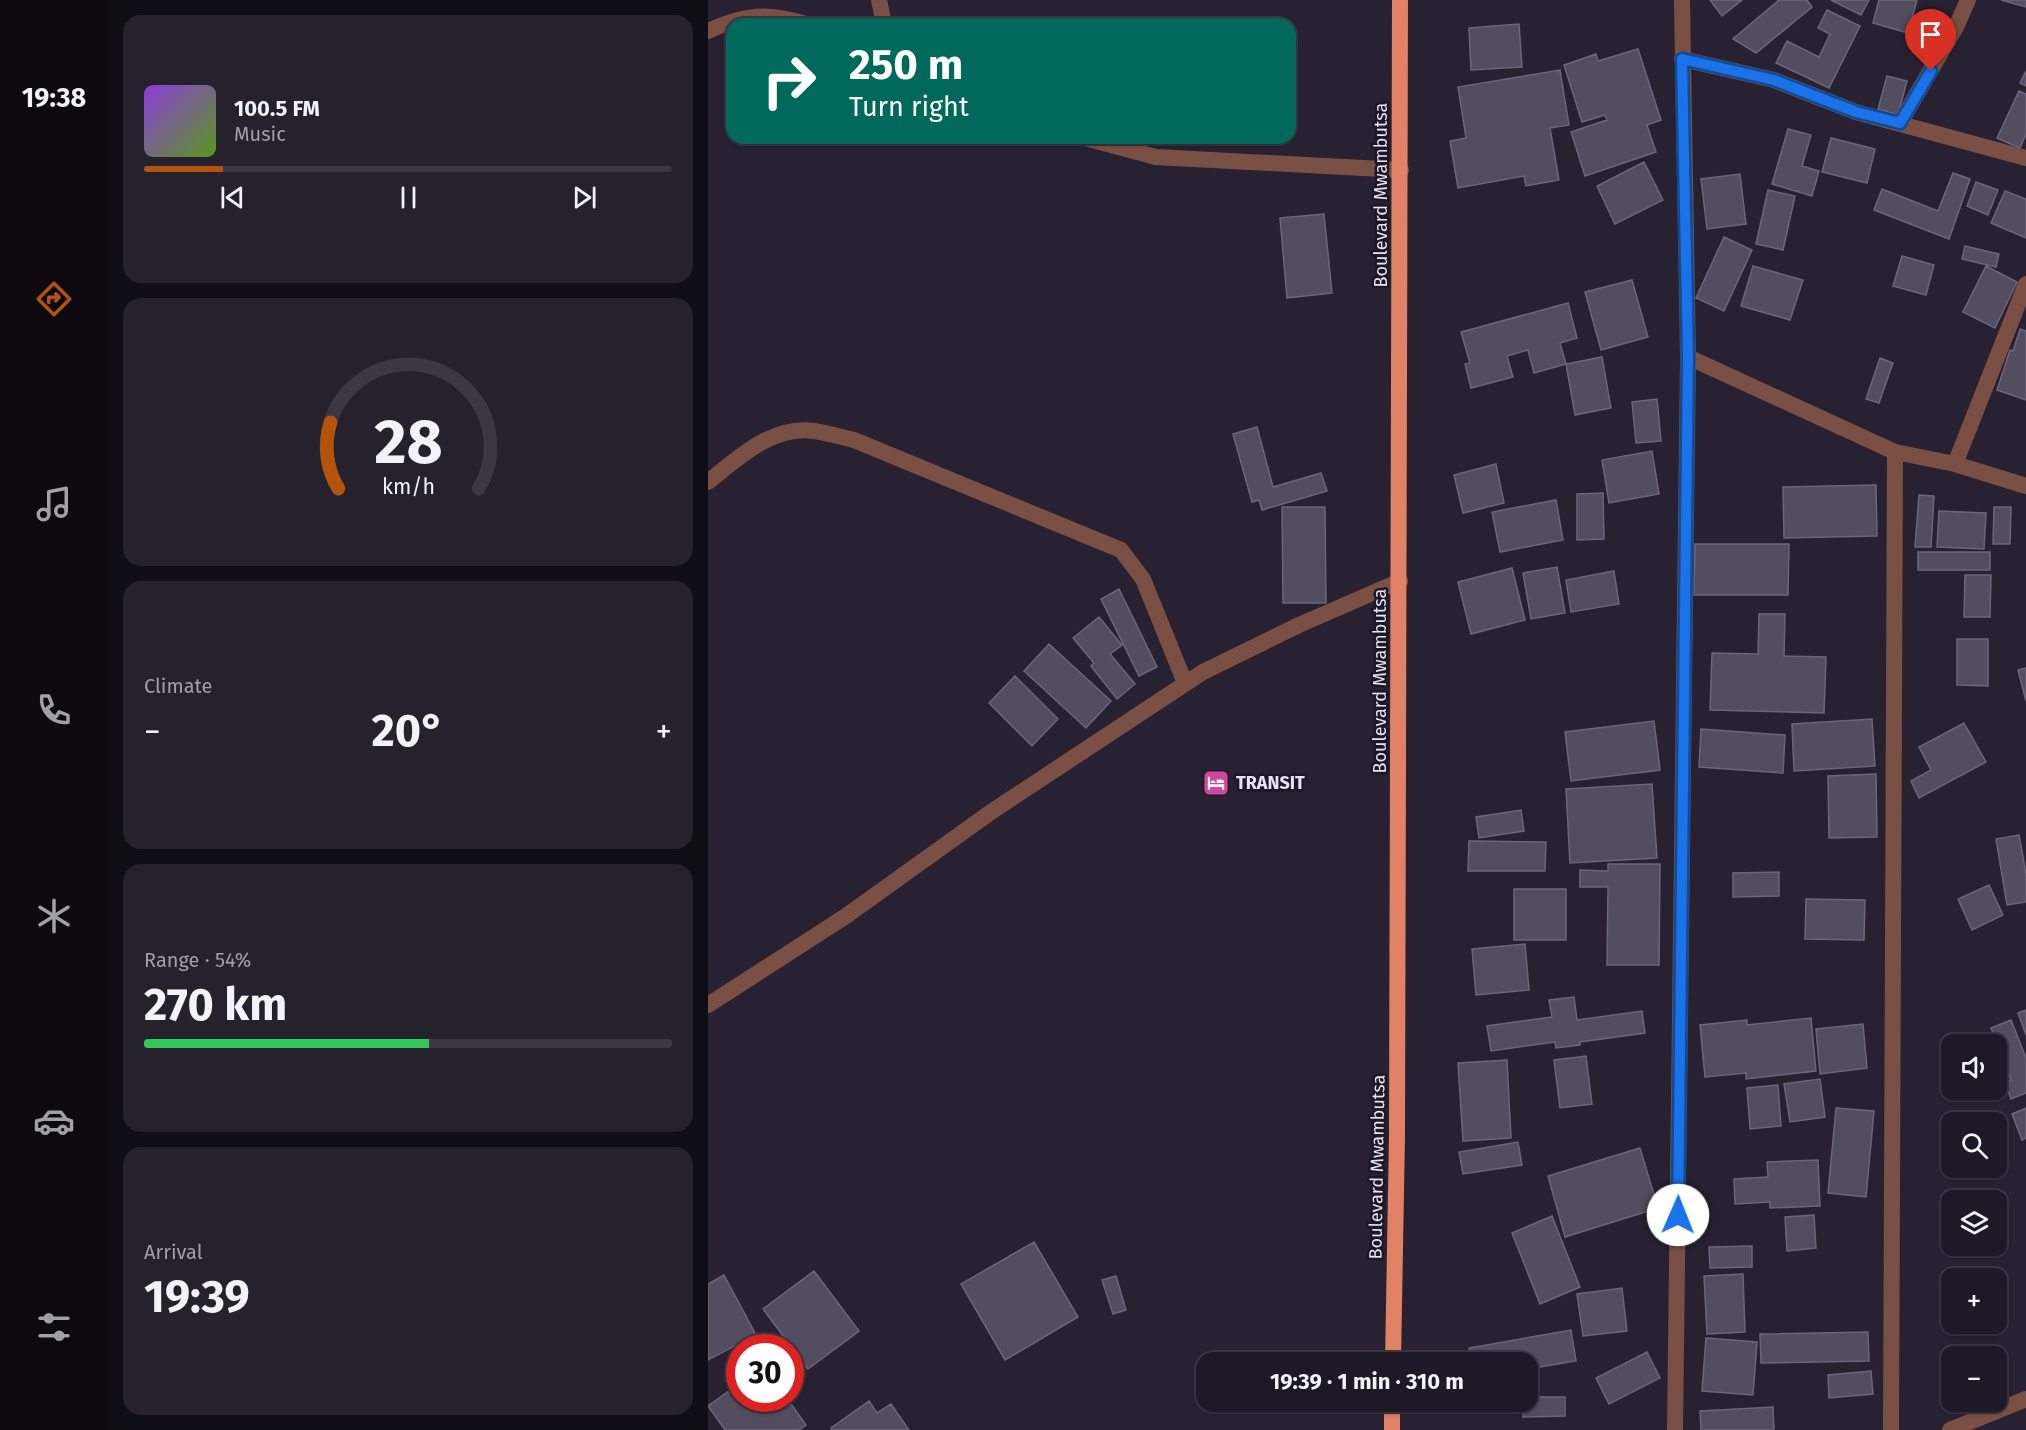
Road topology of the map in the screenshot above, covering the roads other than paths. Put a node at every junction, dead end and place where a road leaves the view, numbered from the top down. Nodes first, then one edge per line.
1 (879, 0) edge
2 (1400, 0) edge
3 (1682, 0) edge
4 (1968, 0) edge
5 (742, 18) edge
6 (788, 18) edge
7 (883, 18) edge
8 (726, 22) edge
9 (708, 31) edge
10 (1682, 59) junction
11 (1900, 123) junction
12 (1106, 144) edge
13 (2026, 158) edge
14 (1401, 170) junction
15 (2026, 284) edge
16 (1688, 357) junction
17 (1895, 452) junction
18 (1955, 465) junction
19 (708, 482) edge
20 (2026, 486) edge
21 (1400, 581) junction
22 (1185, 683) junction
23 (708, 1005) edge
24 (1393, 1352) edge
25 (2026, 1399) edge
26 (1392, 1412) edge
27 (1980, 1425) edge
28 (1392, 1430) edge
29 (1675, 1430) edge
30 (1891, 1430) edge
31 (1950, 1430) edge

1 - 7 street
2 - 14 highway, Boulevard Mwambutsa
3 - 10 street
4 - 11 street
5 - 6 street
8 - 9 street
10 - 11 street
10 - 16 street
11 - 13 street
12 - 14 street
14 - 21 highway, Boulevard Mwambutsa
15 - 18 street
16 - 17 street
16 - 29 street
17 - 18 street
17 - 30 street
18 - 20 street
19 - 22 street
21 - 22 street
21 - 24 highway, Boulevard Mwambutsa
22 - 23 street
25 - 27 street
26 - 28 highway
27 - 31 street

